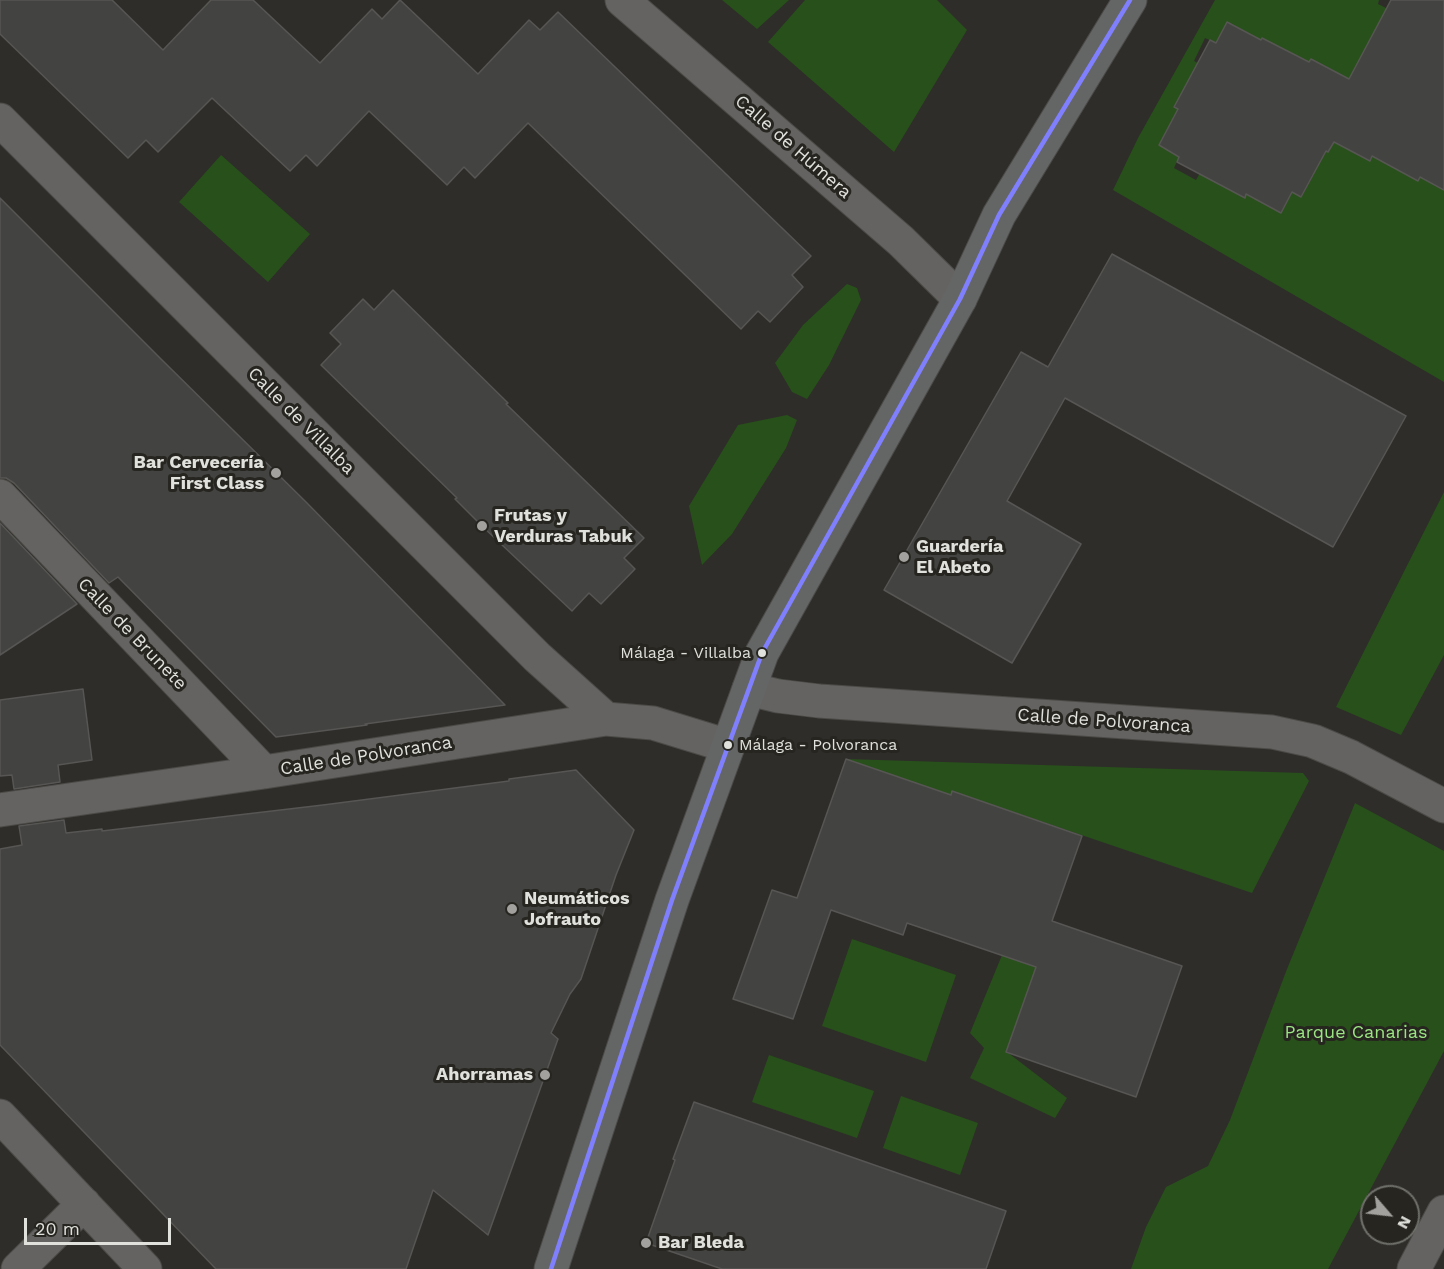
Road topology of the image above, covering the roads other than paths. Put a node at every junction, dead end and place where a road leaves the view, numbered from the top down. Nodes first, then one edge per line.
1 (622, 0) edge
2 (1130, 0) edge
3 (0, 120) edge
4 (960, 299) junction
5 (0, 496) edge
6 (749, 689) junction
7 (606, 719) junction
8 (728, 746) junction
9 (264, 772) junction
10 (1444, 806) edge
11 (0, 810) edge
12 (0, 1116) edge
13 (84, 1204) junction
14 (1444, 1212) edge
15 (18, 1269) edge
16 (145, 1269) edge
17 (551, 1269) edge
18 (1414, 1269) edge

1 - 4 street, Calle de Húmera
2 - 4 main road
3 - 7 street, Calle de Villalba
4 - 6 main road
5 - 9 street, Calle de Brunete
6 - 8 main road
6 - 10 street, Calle de Polvoranca
7 - 8 street, Calle de Polvoranca
7 - 9 street, Calle de Polvoranca
8 - 17 main road
9 - 11 street, Calle de Polvoranca
12 - 13 street
13 - 15 street
13 - 16 street
14 - 18 street

